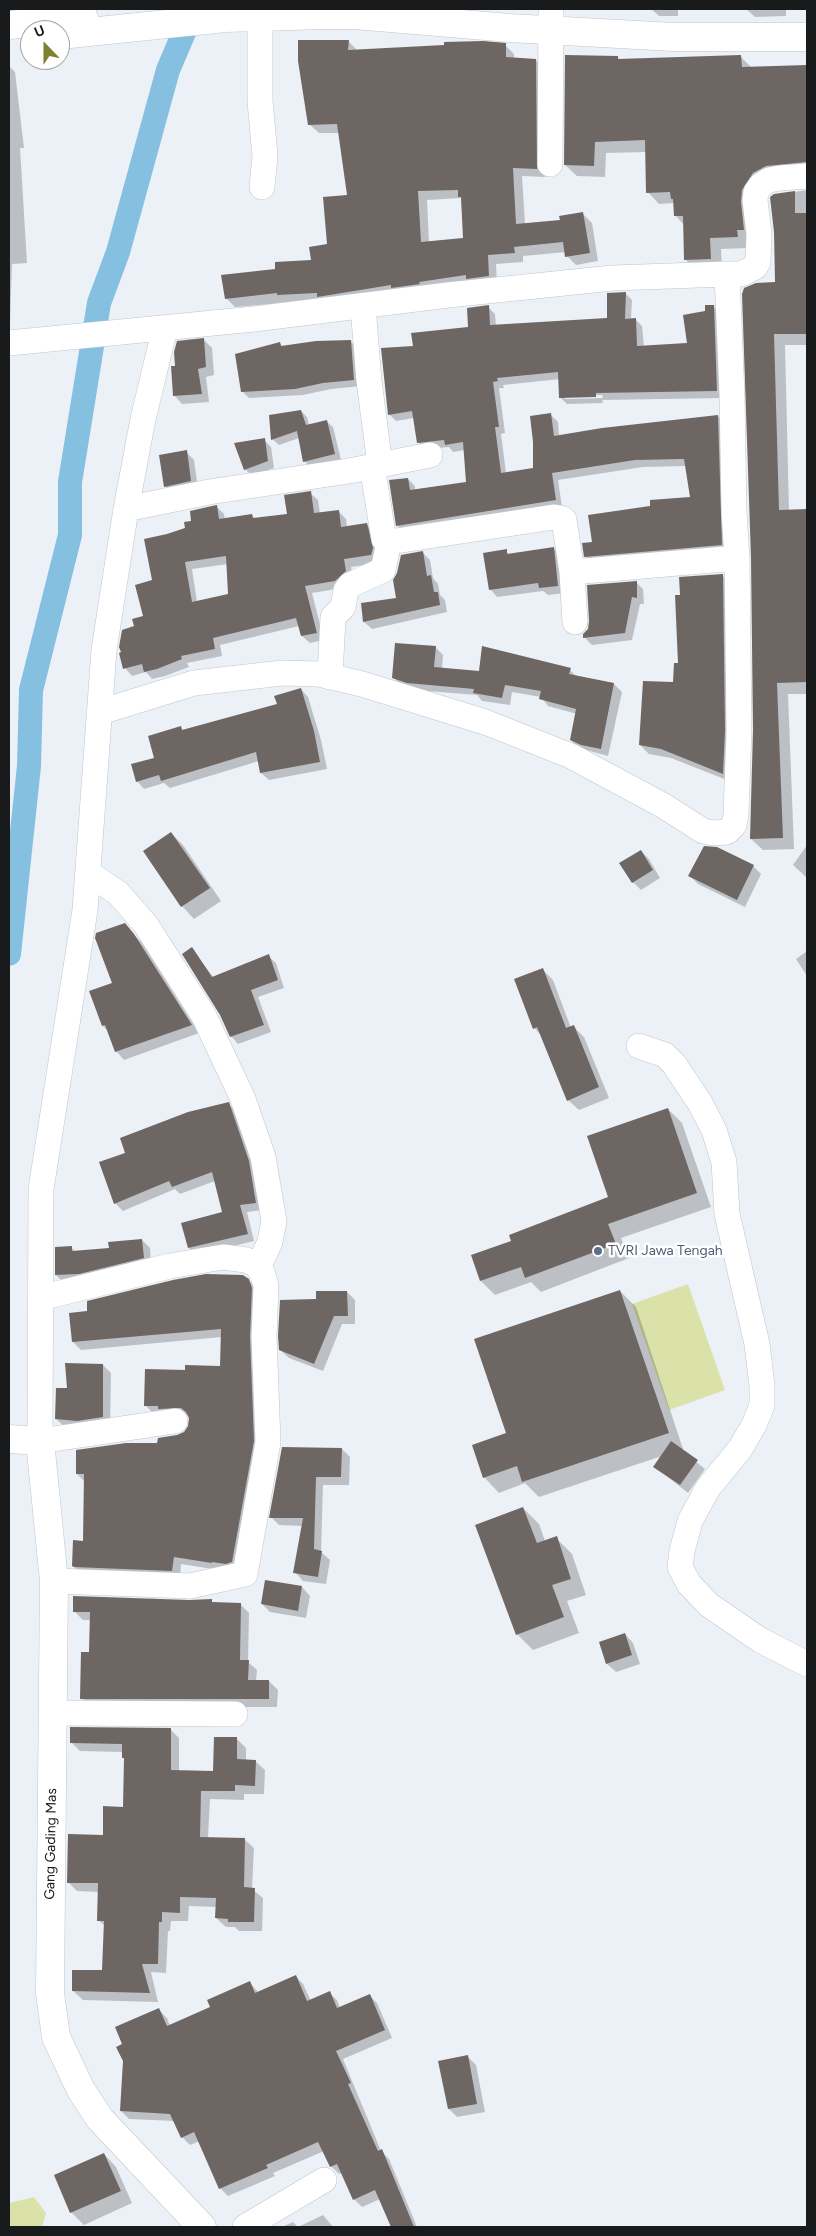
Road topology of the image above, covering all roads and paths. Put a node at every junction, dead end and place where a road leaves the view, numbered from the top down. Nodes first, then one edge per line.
1 (193, 9) edge
2 (493, 9) edge
3 (261, 13) edge
4 (551, 22) junction
5 (807, 22) edge
6 (95, 24) junction
7 (9, 25) edge
8 (733, 30) junction
9 (70, 32) edge
10 (807, 37) edge
11 (550, 164) dead end
12 (807, 176) edge
13 (262, 187) dead end
14 (727, 274) junction
15 (363, 306) junction
16 (165, 328) junction
17 (9, 343) edge
18 (430, 455) dead end
19 (376, 466) junction
20 (126, 509) junction
21 (390, 542) junction
22 (737, 558) junction
23 (572, 572) junction
24 (575, 622) dead end
25 (330, 677) junction
26 (100, 712) junction
27 (88, 873) junction
28 (639, 1046) dead end
29 (258, 1267) junction
30 (40, 1298) junction
31 (175, 1421) dead end
32 (22, 1440) edge
33 (54, 1581) junction
34 (807, 1664) edge
35 (52, 1713) junction
36 (235, 1714) dead end
37 (324, 2180) dead end
38 (202, 2227) edge
39 (245, 2227) edge

1 - 6 main road
2 - 4 main road
3 - 4 main road
3 - 6 main road
3 - 13 street
4 - 8 main road
4 - 11 street
5 - 8 main road
6 - 7 main road
6 - 9 main road
8 - 10 main road
12 - 14 street
14 - 15 street
14 - 22 street
15 - 16 street
15 - 19 street
16 - 17 street
16 - 20 street
18 - 19 street
19 - 20 street
19 - 21 street
20 - 26 street
21 - 23 street
21 - 25 street
22 - 23 street
22 - 25 street
23 - 24 street
25 - 26 street
26 - 27 street
27 - 29 street
27 - 30 street
28 - 34 street
29 - 30 street
29 - 33 street
30 - 32 street
31 - 32 street
32 - 33 main road, Gang Gading Mas
33 - 35 main road, Gang Gading Mas
35 - 36 street
35 - 38 main road, Gang Gading Mas
37 - 39 street

